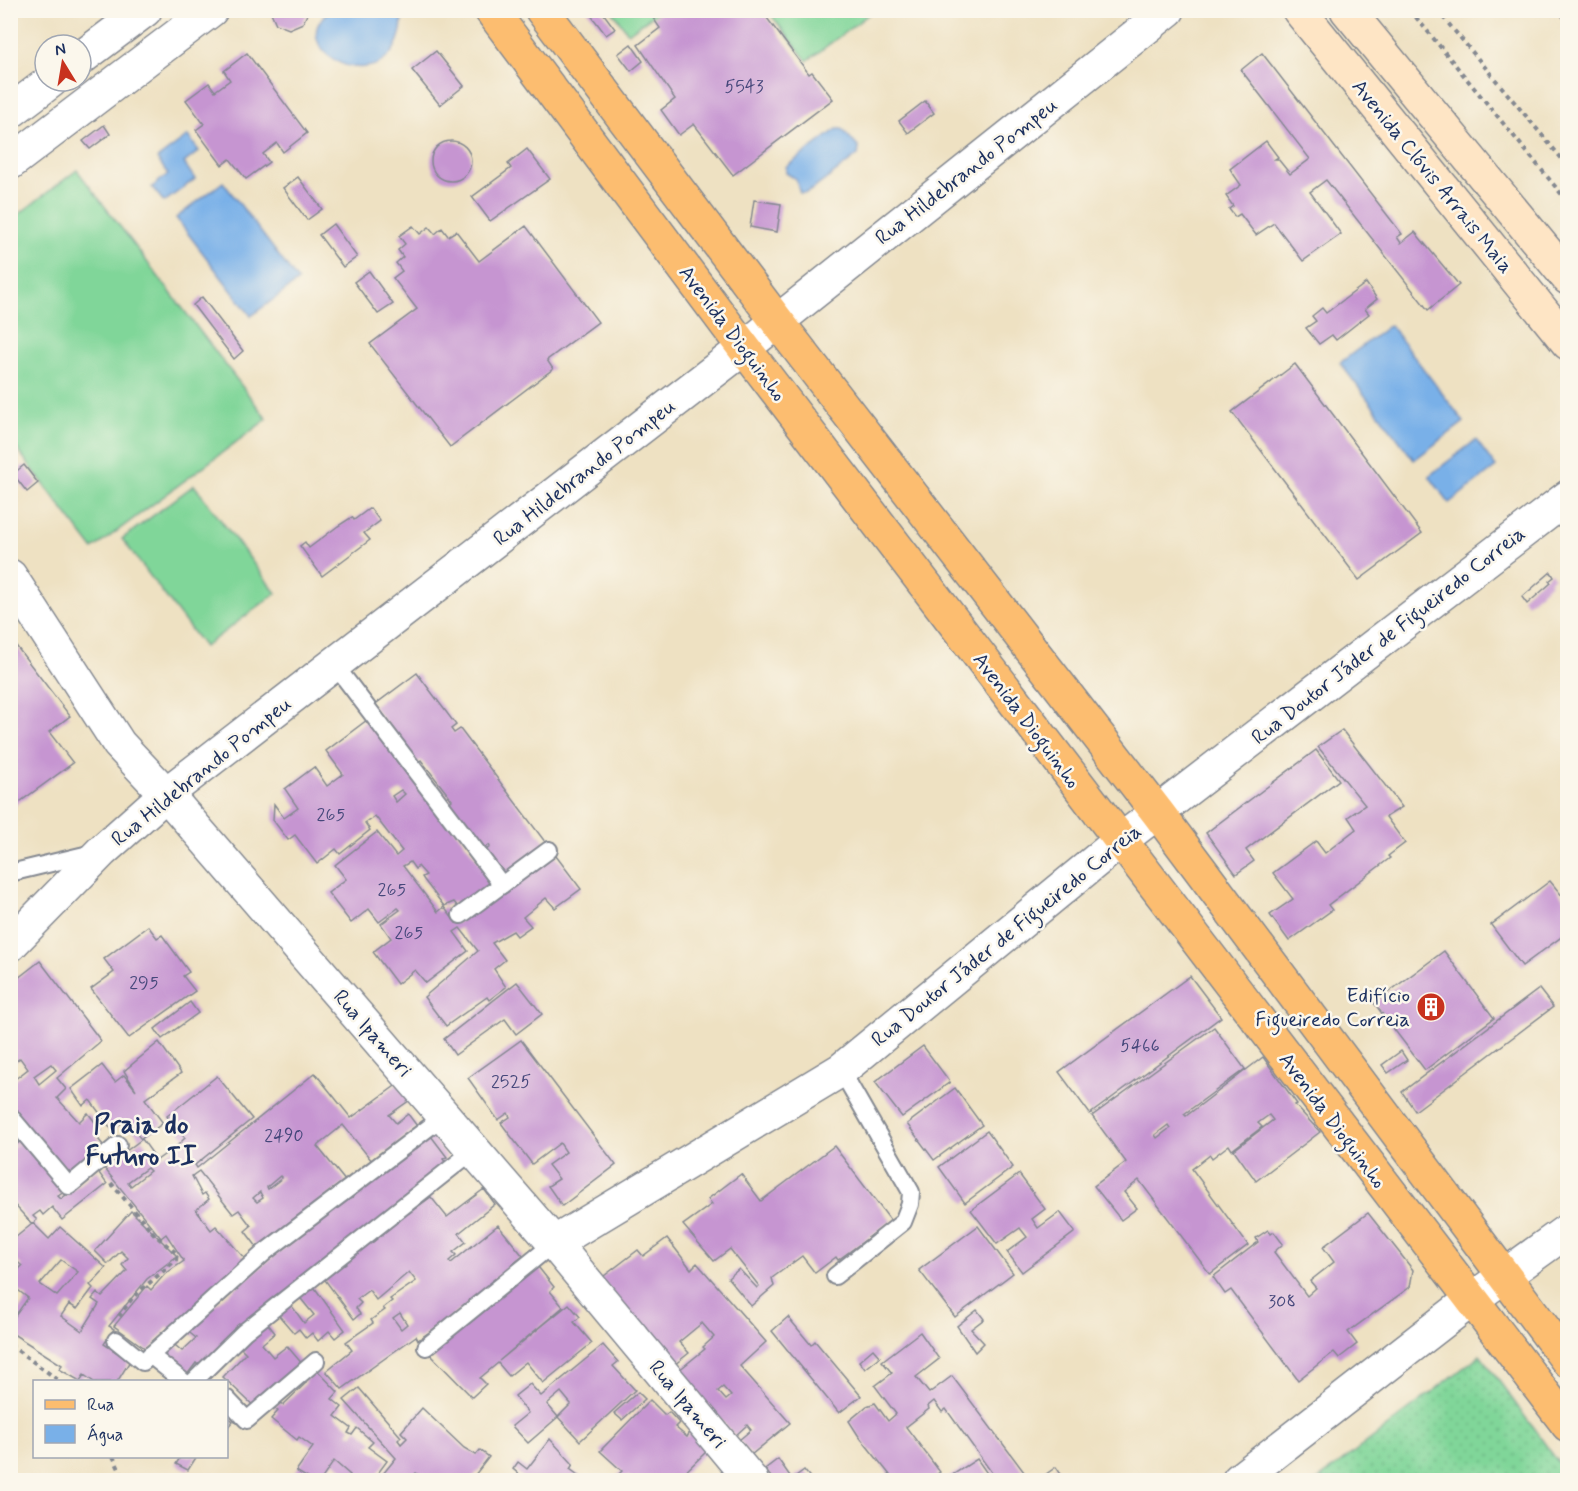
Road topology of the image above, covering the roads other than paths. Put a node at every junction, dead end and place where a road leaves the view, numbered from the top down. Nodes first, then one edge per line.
1 (145, 10) edge
2 (211, 10) edge
3 (490, 10) edge
4 (542, 10) edge
5 (1168, 10) edge
6 (1299, 10) edge
7 (1347, 10) edge
8 (93, 49) edge
9 (35, 93) edge
10 (10, 111) edge
11 (10, 164) edge
12 (1568, 278) edge
13 (777, 321) junction
14 (1568, 343) edge
15 (744, 348) junction
16 (1568, 496) edge
17 (10, 576) edge
18 (334, 664) junction
19 (166, 794) junction
20 (1158, 813) junction
21 (1120, 842) junction
22 (549, 850) dead end
23 (102, 851) junction
24 (10, 873) edge
25 (502, 885) junction
26 (461, 915) dead end
27 (10, 945) edge
28 (841, 1070) junction
29 (10, 1116) edge
30 (444, 1116) junction
31 (118, 1145) dead end
32 (474, 1150) junction
33 (1568, 1230) edge
34 (554, 1243) junction
35 (835, 1276) dead end
36 (1503, 1276) junction
37 (1471, 1299) junction
38 (116, 1340) road end
39 (426, 1347) dead end
40 (150, 1355) junction
41 (316, 1361) dead end
42 (1568, 1362) edge
43 (181, 1380) edge
44 (195, 1380) edge
45 (228, 1400) edge
46 (1568, 1425) edge
47 (751, 1480) edge
48 (1239, 1480) edge

1 - 8 street
2 - 11 street
3 - 15 main road, Avenida Dioguinho
4 - 13 main road, Avenida Dioguinho
5 - 13 street, Rua Hildebrando Pompeu
6 - 14 main road, Avenida Clóvis Arrais Maia
7 - 12 main road, Avenida Clóvis Arrais Maia
9 - 10 street
13 - 15 street, Rua Hildebrando Pompeu
13 - 20 main road, Avenida Dioguinho
15 - 18 street, Rua Hildebrando Pompeu
15 - 21 main road, Avenida Dioguinho
16 - 20 street, Rua Doutor Jáder de Figueiredo Correia
17 - 19 street, Rua Ipameri
18 - 19 street, Rua Hildebrando Pompeu
18 - 25 lane
19 - 23 street, Rua Hildebrando Pompeu
19 - 30 street, Rua Ipameri
20 - 21 street, Rua Doutor Jáder de Figueiredo Correia
20 - 36 main road, Avenida Dioguinho
21 - 28 street, Rua Doutor Jáder de Figueiredo Correia
21 - 37 main road, Avenida Dioguinho
22 - 25 lane
23 - 24 lane
23 - 27 street, Rua Hildebrando Pompeu
25 - 26 lane
28 - 34 street, Rua Doutor Jáder de Figueiredo Correia
28 - 35 lane
29 - 31 lane
30 - 32 street, Rua Ipameri
30 - 40 lane
32 - 34 street, Rua Ipameri
32 - 44 lane
33 - 36 street
34 - 39 lane, Rua Doutor Jáder de Figueiredo Correia
34 - 47 street, Rua Ipameri
36 - 37 street
36 - 42 main road, Avenida Dioguinho
37 - 46 main road, Avenida Dioguinho
37 - 48 street
38 - 40 lane
40 - 43 lane
41 - 45 lane

